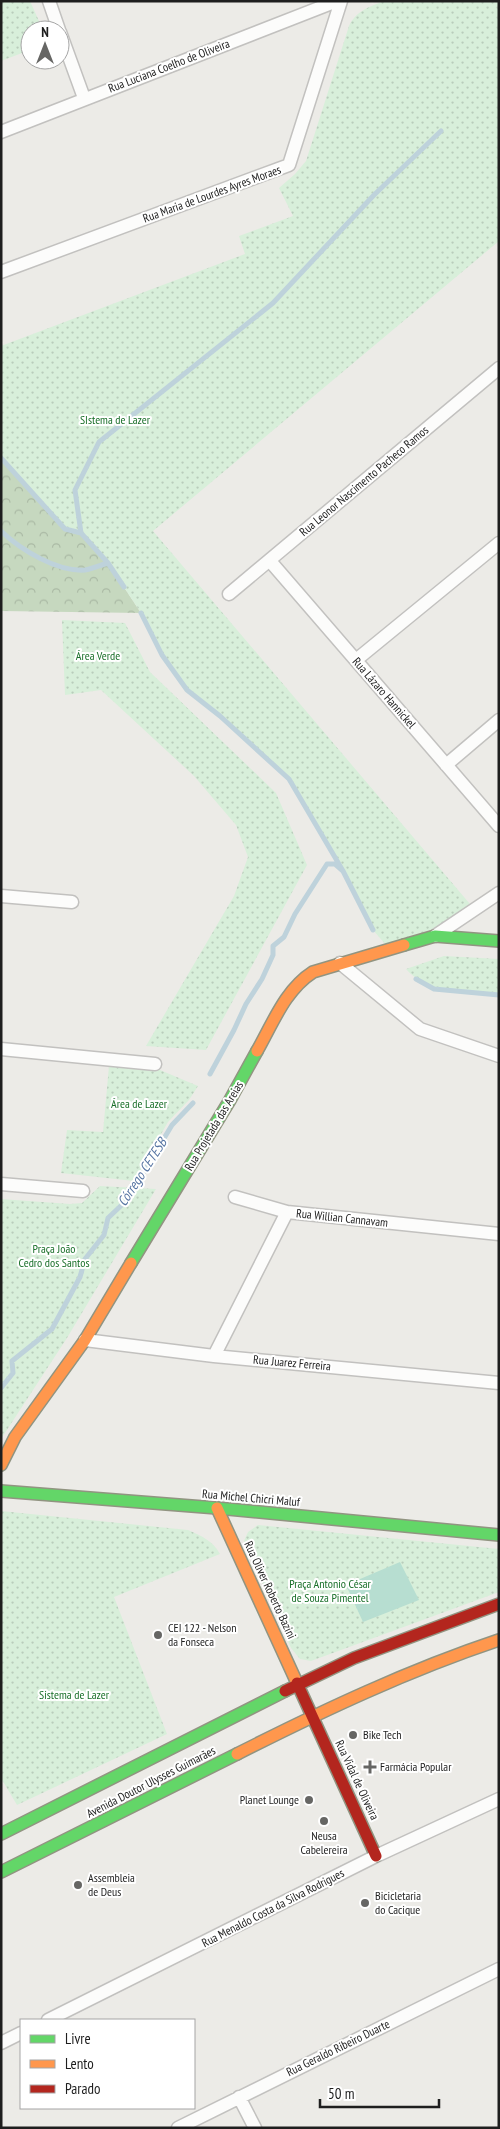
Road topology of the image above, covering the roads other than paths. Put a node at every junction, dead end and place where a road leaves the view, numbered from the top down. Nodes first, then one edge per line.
1 (49, 1) edge
2 (337, 1) edge
3 (341, 1) edge
4 (56, 20) edge
5 (70, 59) edge
6 (84, 98) junction
7 (1, 132) edge
8 (1, 272) edge
9 (499, 368) edge
10 (499, 543) edge
11 (270, 561) junction
12 (229, 594) dead end
13 (356, 660) junction
14 (499, 720) edge
15 (446, 765) junction
16 (499, 826) edge
17 (499, 893) edge
18 (1, 896) edge
19 (72, 902) dead end
20 (429, 937) junction
21 (499, 941) edge
22 (340, 963) junction
23 (1, 1049) edge
24 (499, 1056) edge
25 (155, 1064) dead end
26 (1, 1184) edge
27 (83, 1191) dead end
28 (235, 1197) dead end
29 (287, 1212) junction
30 (499, 1234) edge
31 (85, 1340) junction
32 (214, 1356) junction
33 (499, 1383) edge
34 (1, 1465) edge
35 (1, 1491) edge
36 (217, 1508) junction
37 (499, 1535) edge
38 (499, 1604) edge
39 (499, 1640) edge
40 (298, 1684) junction
41 (312, 1716) junction
42 (499, 1799) edge
43 (1, 1834) edge
44 (376, 1856) junction
45 (1, 1872) edge
46 (499, 1969) edge
47 (50, 2019) edge
48 (20, 2034) edge
49 (1, 2043) edge
50 (239, 2097) junction
51 (178, 2128) edge
52 (255, 2128) edge

1 - 4 street
2 - 6 street, Rua Luciana Coelho de Oliveira
3 - 8 street, Rua Maria de Lourdes Ayres Moraes
5 - 6 street
6 - 7 street, Rua Luciana Coelho de Oliveira
9 - 11 street, Rua Leonor Nascimento Pacheco Ramos
10 - 13 street
11 - 12 street, Rua Leonor Nascimento Pacheco Ramos
11 - 13 street, Rua Lázaro Hannickel
13 - 15 street, Rua Lázaro Hannickel
14 - 15 street
15 - 16 street, Rua Lázaro Hannickel
17 - 20 street
18 - 19 street
20 - 21 street
20 - 22 street, Rua Projetada das Areias
22 - 24 street
22 - 31 street, Rua Projetada das Areias
23 - 25 street
26 - 27 street
28 - 29 street
29 - 30 street, Rua Willian Cannavam
29 - 32 street, Rua Willian Cannavam
31 - 32 street, Rua Juarez Ferreira
31 - 34 street, Rua Projetada das Areias
32 - 33 street, Rua Juarez Ferreira
35 - 36 street, Rua Michel Chicri Maluf
36 - 37 street, Rua Michel Chicri Maluf
36 - 40 street, Rua Oliver Roberto Bazini
38 - 40 street, Avenida Doutor Ulysses Guimarães
39 - 41 street, Avenida Doutor Ulysses Guimarães
40 - 41 street
40 - 43 street, Avenida Doutor Ulysses Guimarães
41 - 44 street, Rua Vidal de Oliveira
41 - 45 street, Avenida Doutor Ulysses Guimarães
42 - 44 street, Rua Menaldo Costa da Silva Rodrigues
44 - 47 street, Rua Menaldo Costa da Silva Rodrigues
46 - 50 street, Rua Geraldo Ribeiro Duarte
48 - 49 street
50 - 51 street, Rua Geraldo Ribeiro Duarte
50 - 52 street

